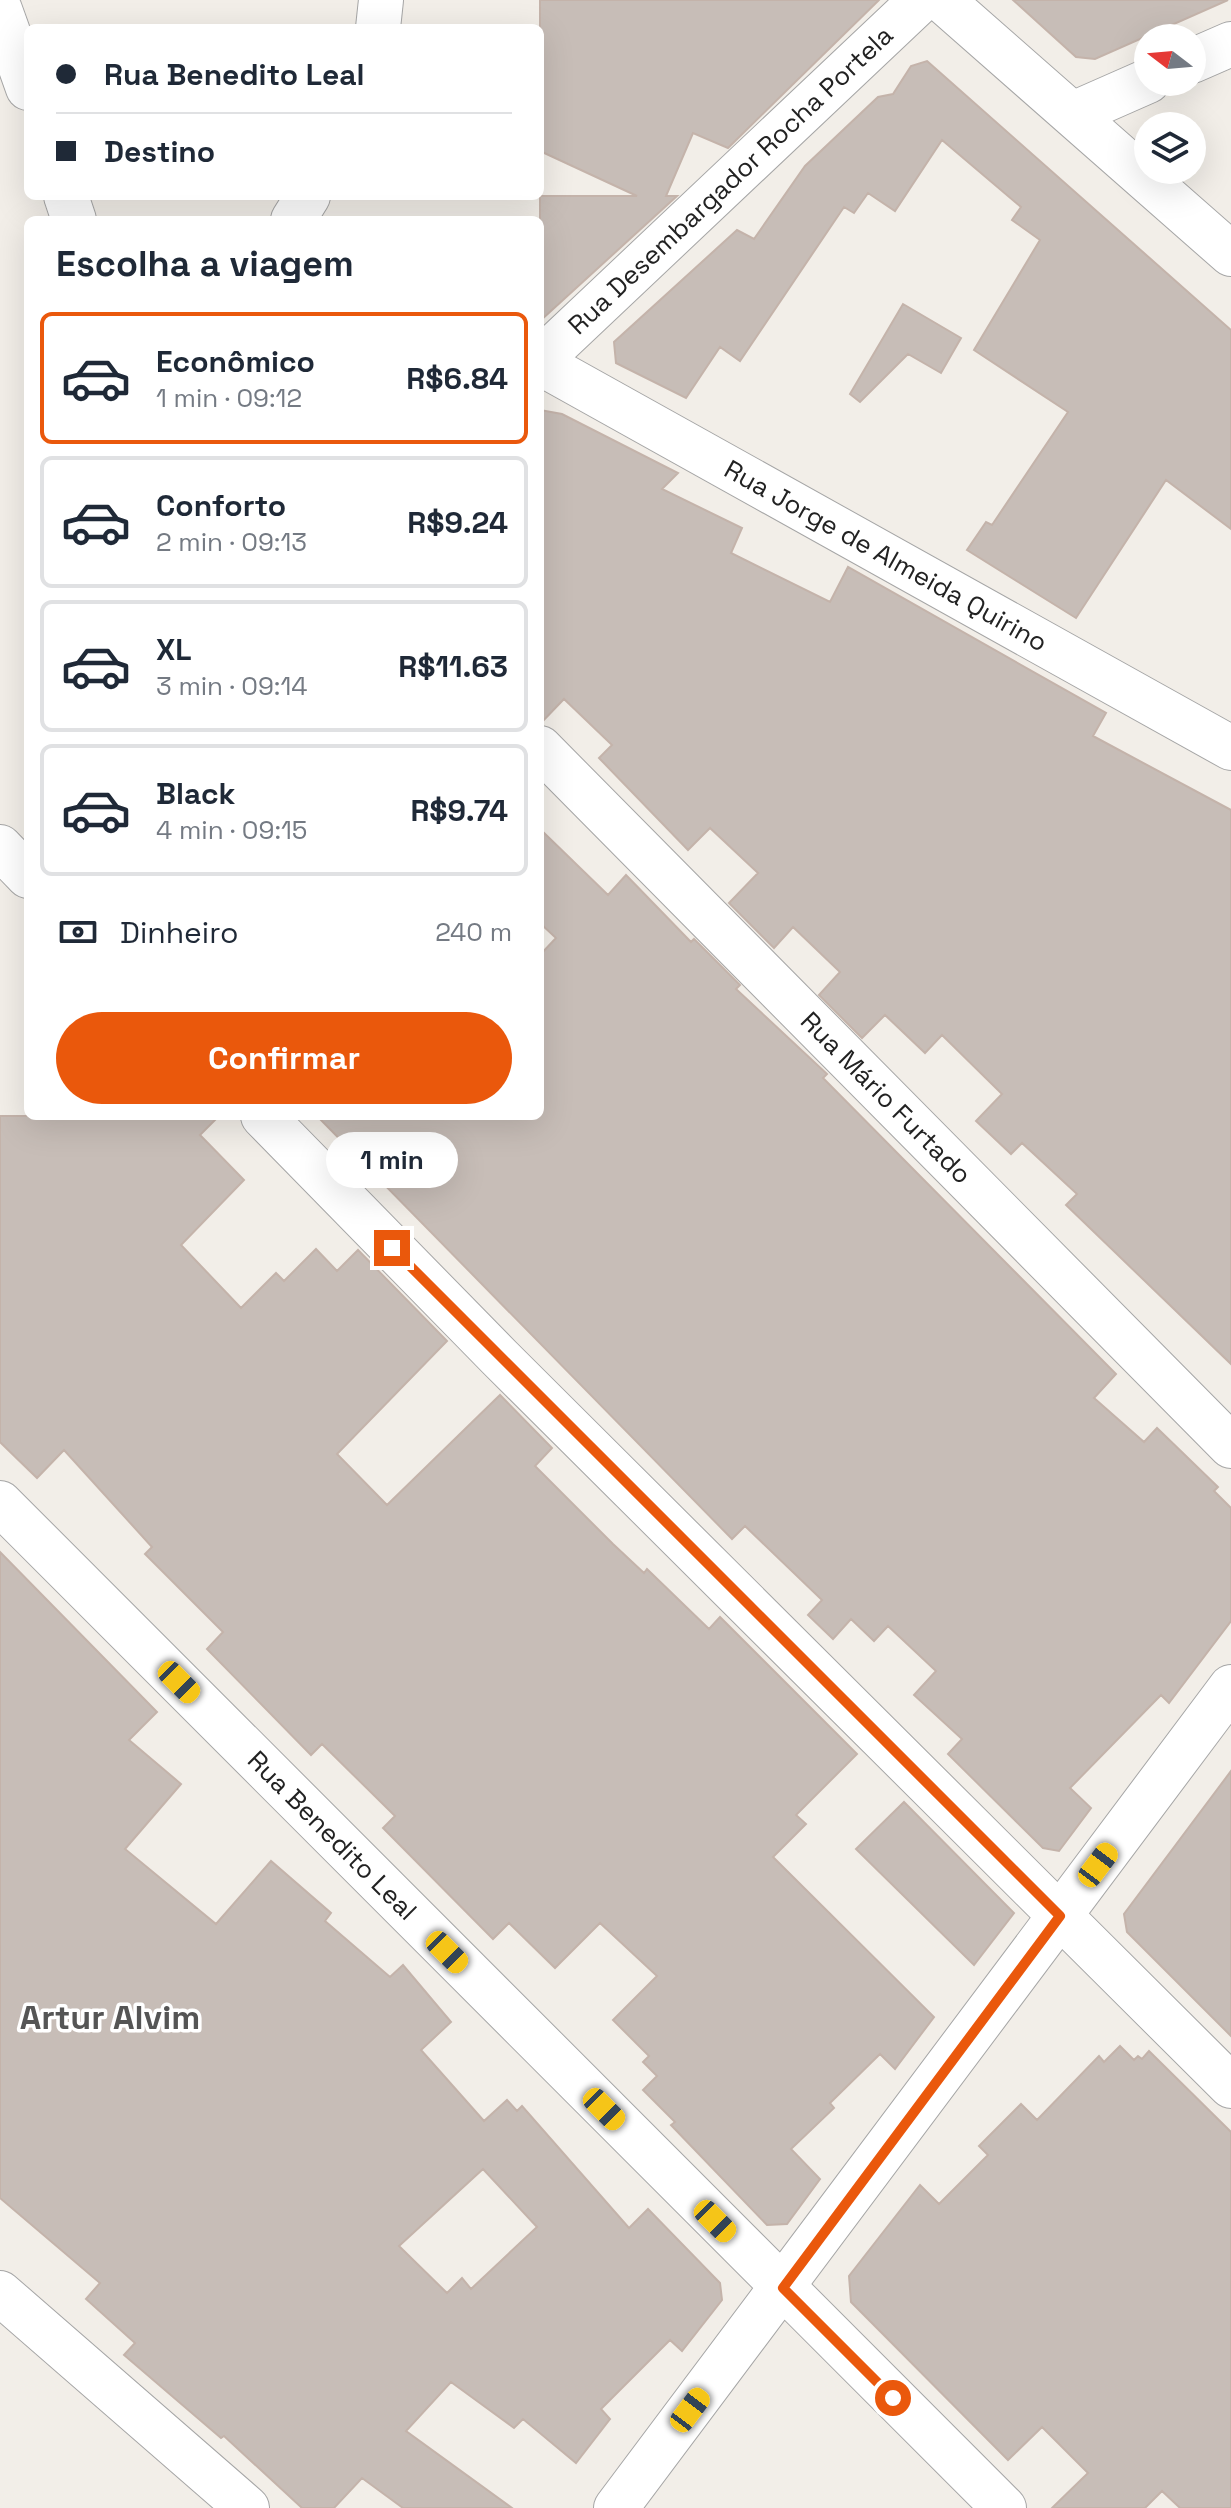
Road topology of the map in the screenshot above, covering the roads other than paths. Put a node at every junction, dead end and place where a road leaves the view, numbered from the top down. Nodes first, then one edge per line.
1 (381, 0) edge
2 (921, 0) edge
3 (942, 0) edge
4 (0, 10) edge
5 (378, 24) edge
6 (1231, 44) edge
7 (1206, 55) edge
8 (17, 84) edge
9 (1134, 87) edge
10 (1073, 114) junction
11 (1231, 254) edge
12 (544, 358) edge
13 (544, 364) edge
14 (1231, 748) edge
15 (544, 752) edge
16 (267, 1120) edge
17 (1231, 1446) edge
18 (0, 1503) edge
19 (1231, 1687) edge
20 (1060, 1916) junction
21 (1231, 2086) edge
22 (783, 2288) junction
23 (0, 2293) edge
24 (247, 2508) edge
25 (616, 2508) edge
26 (1004, 2508) edge

1 - 5 street
2 - 12 street, Rua Desembargador Rocha Portela
3 - 10 street
4 - 8 street
6 - 7 street
9 - 10 street
10 - 11 street
13 - 14 street, Rua Jorge de Almeida Quirino
15 - 17 street, Rua Mário Furtado
16 - 20 street
18 - 22 street, Rua Benedito Leal
19 - 20 street
20 - 21 street
20 - 22 street
22 - 25 street
22 - 26 street, Rua Benedito Leal
23 - 24 street

